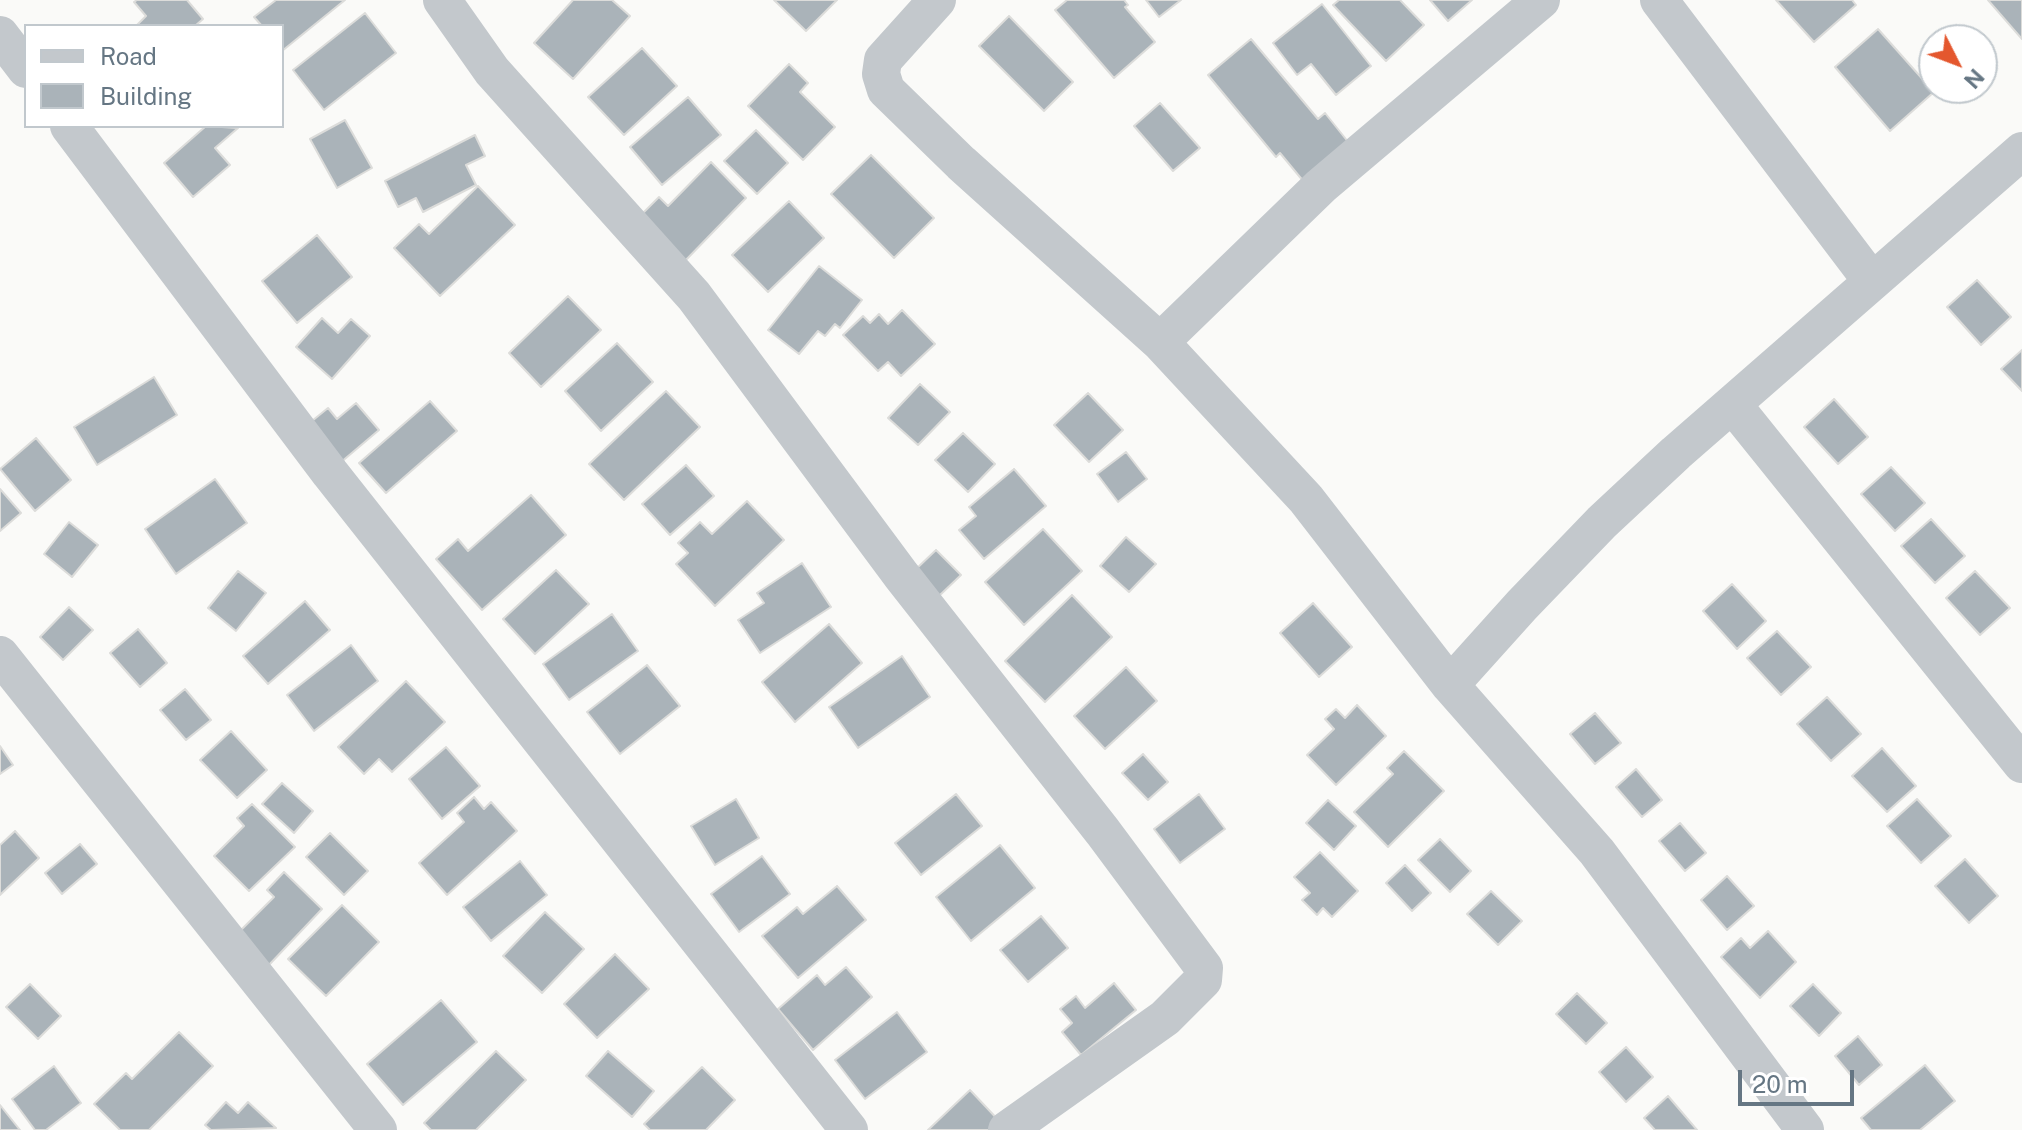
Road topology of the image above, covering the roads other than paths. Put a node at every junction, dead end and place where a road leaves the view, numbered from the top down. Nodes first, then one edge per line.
1 (442, 0) edge
2 (937, 0) edge
3 (1541, 0) edge
4 (1659, 0) edge
5 (0, 35) edge
6 (24, 66) edge
7 (71, 128) edge
8 (2020, 156) edge
9 (1871, 280) junction
10 (1160, 342) junction
11 (1733, 405) junction
12 (0, 655) edge
13 (1450, 685) junction
14 (2022, 764) edge
15 (378, 1130) edge
16 (849, 1130) edge
17 (1007, 1130) edge
18 (1805, 1130) edge

1 - 17 street
2 - 10 street
3 - 10 street
4 - 9 street
5 - 6 street
7 - 16 street
8 - 9 street
9 - 11 street
10 - 13 street
11 - 13 street
11 - 14 street
12 - 15 street
13 - 18 street

